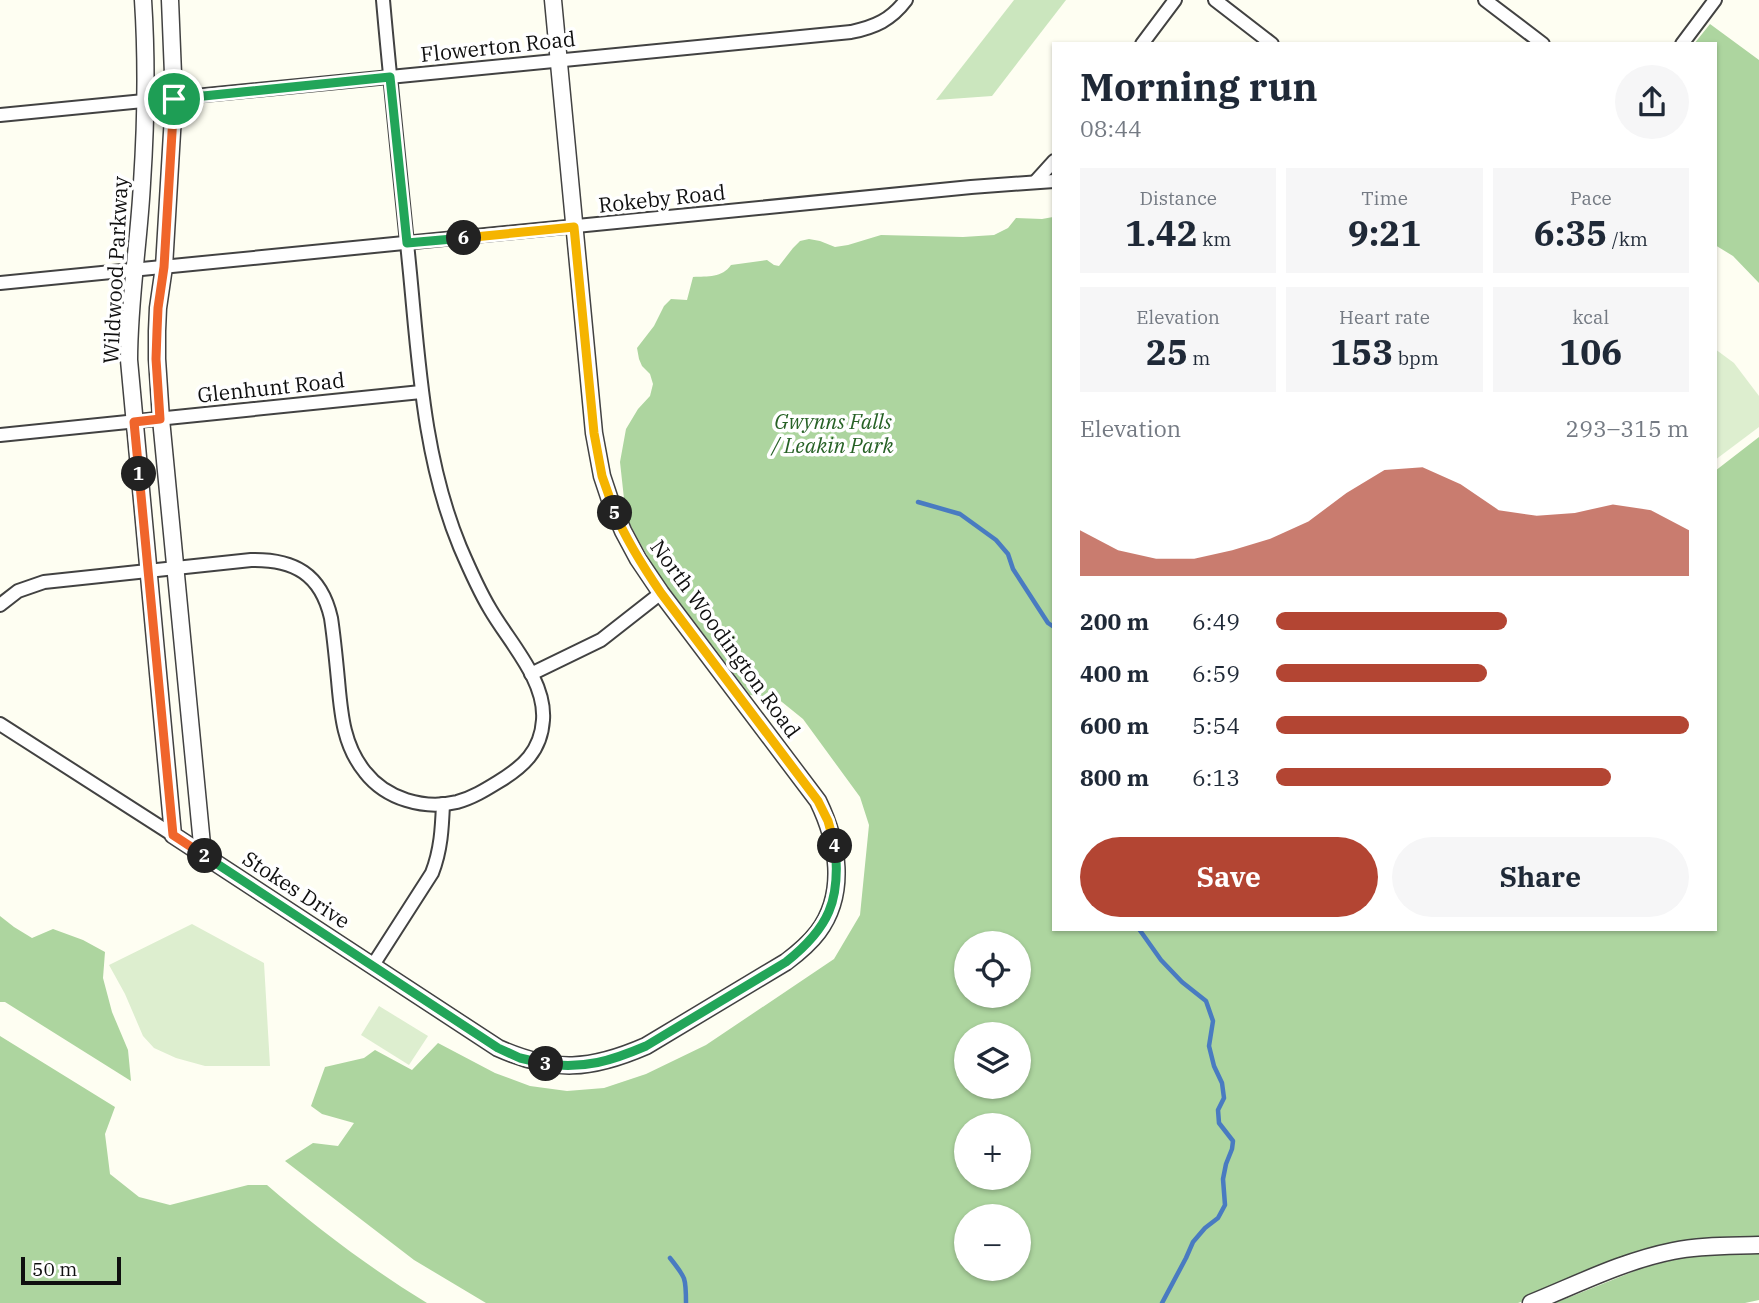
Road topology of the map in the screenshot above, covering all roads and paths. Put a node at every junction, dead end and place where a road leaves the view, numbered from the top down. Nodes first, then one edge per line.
1 (143, 0) edge
2 (170, 0) edge
3 (383, 0) edge
4 (553, 0) edge
5 (906, 0) edge
6 (1175, 0) edge
7 (1215, 0) edge
8 (1485, 0) edge
9 (1715, 0) edge
10 (1144, 42) edge
11 (1269, 42) edge
12 (1540, 42) edge
13 (1684, 42) edge
14 (559, 61) junction
15 (390, 77) junction
16 (174, 99) junction
17 (146, 101) junction
18 (0, 116) edge
19 (1052, 163) edge
20 (1052, 181) edge
21 (1035, 182) junction
22 (574, 227) junction
23 (407, 243) junction
24 (164, 267) junction
25 (135, 270) junction
26 (0, 283) edge
27 (421, 392) junction
28 (160, 419) junction
29 (134, 422) junction
30 (0, 436) edge
31 (176, 569) junction
32 (148, 571) junction
33 (661, 593) junction
34 (0, 605) edge
35 (531, 674) junction
36 (0, 724) edge
37 (443, 804) junction
38 (173, 835) junction
39 (203, 855) junction
40 (373, 965) junction
41 (498, 1048) joint
42 (1759, 1245) edge
43 (1531, 1303) edge

1 - 17 street, Wildwood Parkway
2 - 16 street, Wildwood Parkway
3 - 15 street
4 - 14 street, North Woodington Road
5 - 14 street, Flowerton Road
6 - 10 street
7 - 11 street
8 - 12 street
9 - 13 street
14 - 15 street, Flowerton Road
14 - 22 street, North Woodington Road
15 - 16 street, Flowerton Road
15 - 23 street
16 - 17 street, Flowerton Road
16 - 24 street, Wildwood Parkway
17 - 18 street, Flowerton Road
17 - 25 street, Wildwood Parkway
19 - 21 street
20 - 21 street, Rokeby Road
21 - 22 street, Rokeby Road
22 - 23 street, Rokeby Road
22 - 33 street, North Woodington Road
23 - 24 street, Rokeby Road
23 - 27 street
24 - 25 street, Rokeby Road
24 - 28 street, Wildwood Parkway
25 - 26 street, Rokeby Road
25 - 29 street, Wildwood Parkway
27 - 28 street, Glenhunt Road
27 - 35 street
28 - 29 street, Glenhunt Road
28 - 31 street, Wildwood Parkway
29 - 30 street, Glenhunt Road
29 - 32 street, Wildwood Parkway
31 - 32 street
31 - 37 street
31 - 39 street, Wildwood Parkway
32 - 34 street
32 - 38 street, Wildwood Parkway
33 - 35 street
33 - 41 street, North Woodington Road
35 - 37 street
36 - 38 street, Stokes Drive
37 - 40 street
38 - 39 street, Stokes Drive
39 - 40 street, Stokes Drive
40 - 41 street, Stokes Drive
42 - 43 street

